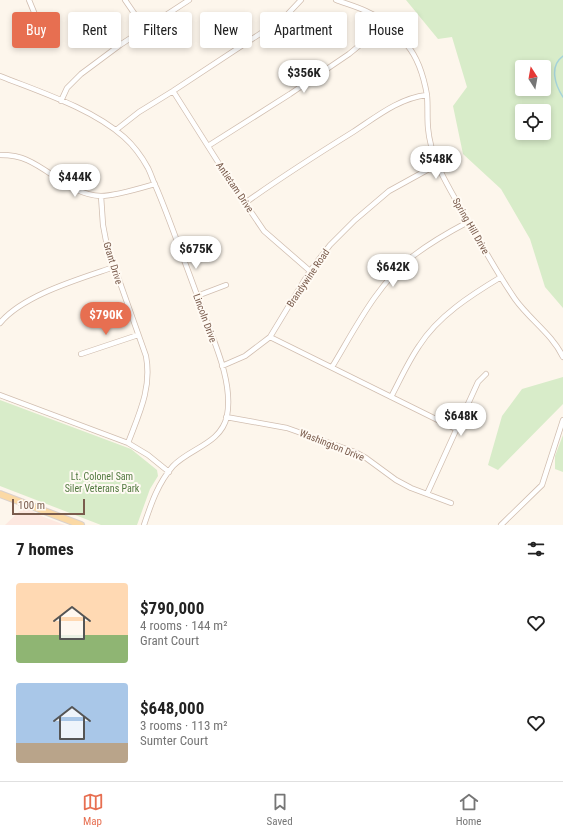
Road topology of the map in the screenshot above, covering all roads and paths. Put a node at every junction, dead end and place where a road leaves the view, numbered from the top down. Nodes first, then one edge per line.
1 (29, 0) edge
2 (125, 0) edge
3 (189, 0) edge
4 (301, 0) edge
5 (336, 0) edge
6 (34, 12) edge
7 (133, 12) edge
8 (171, 12) edge
9 (369, 12) edge
10 (129, 40) edge
11 (356, 48) edge
12 (409, 48) edge
13 (0, 76) edge
14 (173, 91) junction
15 (427, 95) junction
16 (61, 101) junction
17 (116, 130) junction
18 (208, 146) junction
19 (0, 154) edge
20 (438, 164) junction
21 (155, 184) junction
22 (101, 196) junction
23 (245, 203) junction
24 (468, 222) junction
25 (114, 267) junction
26 (310, 271) junction
27 (501, 277) junction
28 (226, 285) dead end
29 (198, 296) junction
30 (0, 323) edge
31 (138, 335) junction
32 (270, 336) junction
33 (81, 354) dead end
34 (563, 357) edge
35 (222, 366) junction
36 (332, 367) junction
37 (486, 374) dead end
38 (0, 395) edge
39 (391, 398) junction
40 (226, 417) junction
41 (563, 420) edge
42 (456, 429) junction
43 (128, 443) junction
44 (169, 472) junction
45 (0, 494) edge
46 (427, 494) junction
47 (451, 503) dead end
48 (504, 524) edge
49 (81, 525) edge
50 (144, 525) edge

1 - 6 street
2 - 7 street
3 - 8 street
4 - 14 street
5 - 9 street, Spring Hill Drive
10 - 16 street
11 - 18 street
12 - 15 street, Spring Hill Drive
13 - 16 street, Lincoln Drive
14 - 17 street
14 - 18 street, Antietam Drive
15 - 20 street, Spring Hill Drive
15 - 23 street
16 - 17 street, Lincoln Drive
17 - 21 street, Lincoln Drive
18 - 23 street, Antietam Drive
19 - 22 street
20 - 24 street, Spring Hill Drive
20 - 26 street, Brandywine Road
21 - 22 street
21 - 29 street, Lincoln Drive
22 - 25 street, Grant Drive
23 - 26 street, Antietam Drive
24 - 27 street, Spring Hill Drive
24 - 36 street
25 - 30 street
25 - 31 street, Grant Drive
26 - 32 street, Brandywine Road
27 - 34 street, Spring Hill Drive
27 - 39 street
28 - 29 street
29 - 35 street, Lincoln Drive
31 - 33 street
31 - 43 street, Grant Drive
32 - 35 street, Brandywine Road
32 - 36 street
35 - 40 street, Lincoln Drive
36 - 39 street
37 - 42 street
38 - 43 street
39 - 42 street
40 - 44 street, Lincoln Drive
40 - 46 street, Washington Drive
41 - 48 street
42 - 46 street
43 - 44 street
44 - 50 street, Lincoln Drive
45 - 49 main road
46 - 47 street, Washington Drive

